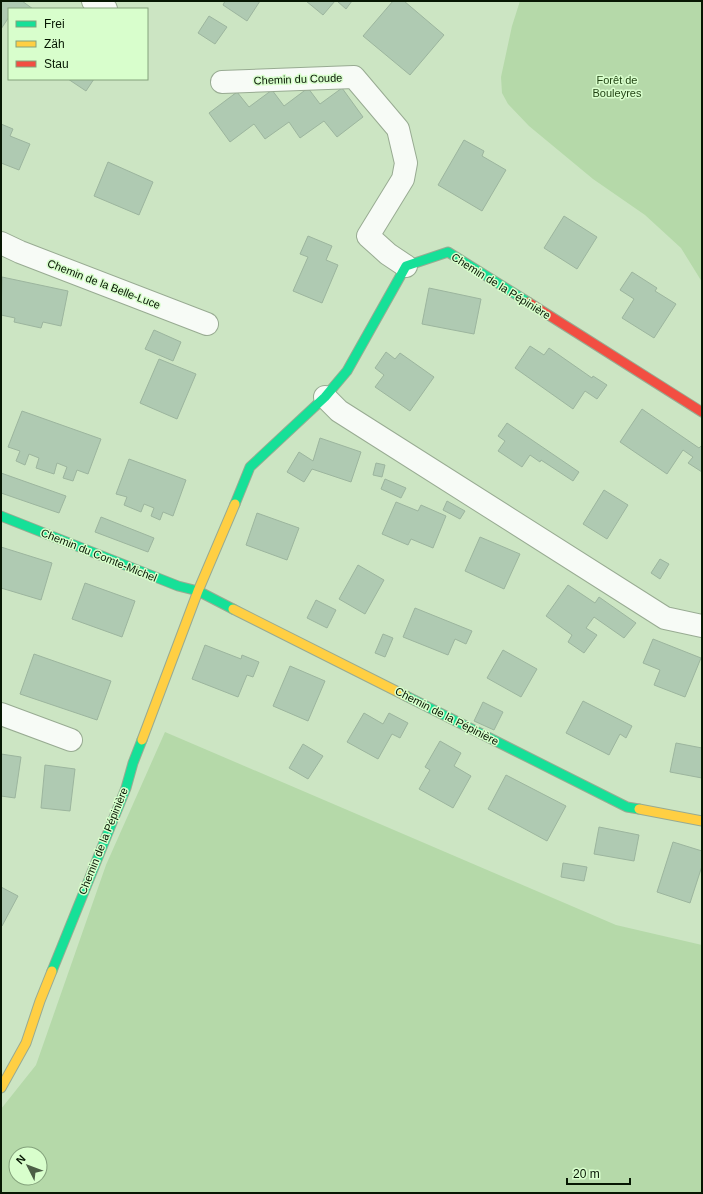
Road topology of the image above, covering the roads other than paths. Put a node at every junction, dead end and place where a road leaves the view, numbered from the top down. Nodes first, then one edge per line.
1 (93, 1) edge
2 (104, 8) edge
3 (222, 82) dead end
4 (1, 243) edge
5 (406, 266) junction
6 (206, 324) dead end
7 (325, 397) junction
8 (702, 412) edge
9 (1, 516) edge
10 (198, 591) junction
11 (702, 626) edge
12 (1, 714) edge
13 (71, 740) dead end
14 (702, 820) edge
15 (1, 1088) edge

1 - 2 street
3 - 5 street, Chemin du Coude
4 - 6 street, Chemin de la Belle-Luce
5 - 7 street, Chemin de la Pépinière
5 - 8 street, Chemin de la Pépinière
7 - 10 street, Chemin de la Pépinière
7 - 11 street
9 - 10 street, Chemin du Comte-Michel
10 - 14 street, Chemin de la Pépinière
10 - 15 street, Chemin de la Pépinière
12 - 13 street

